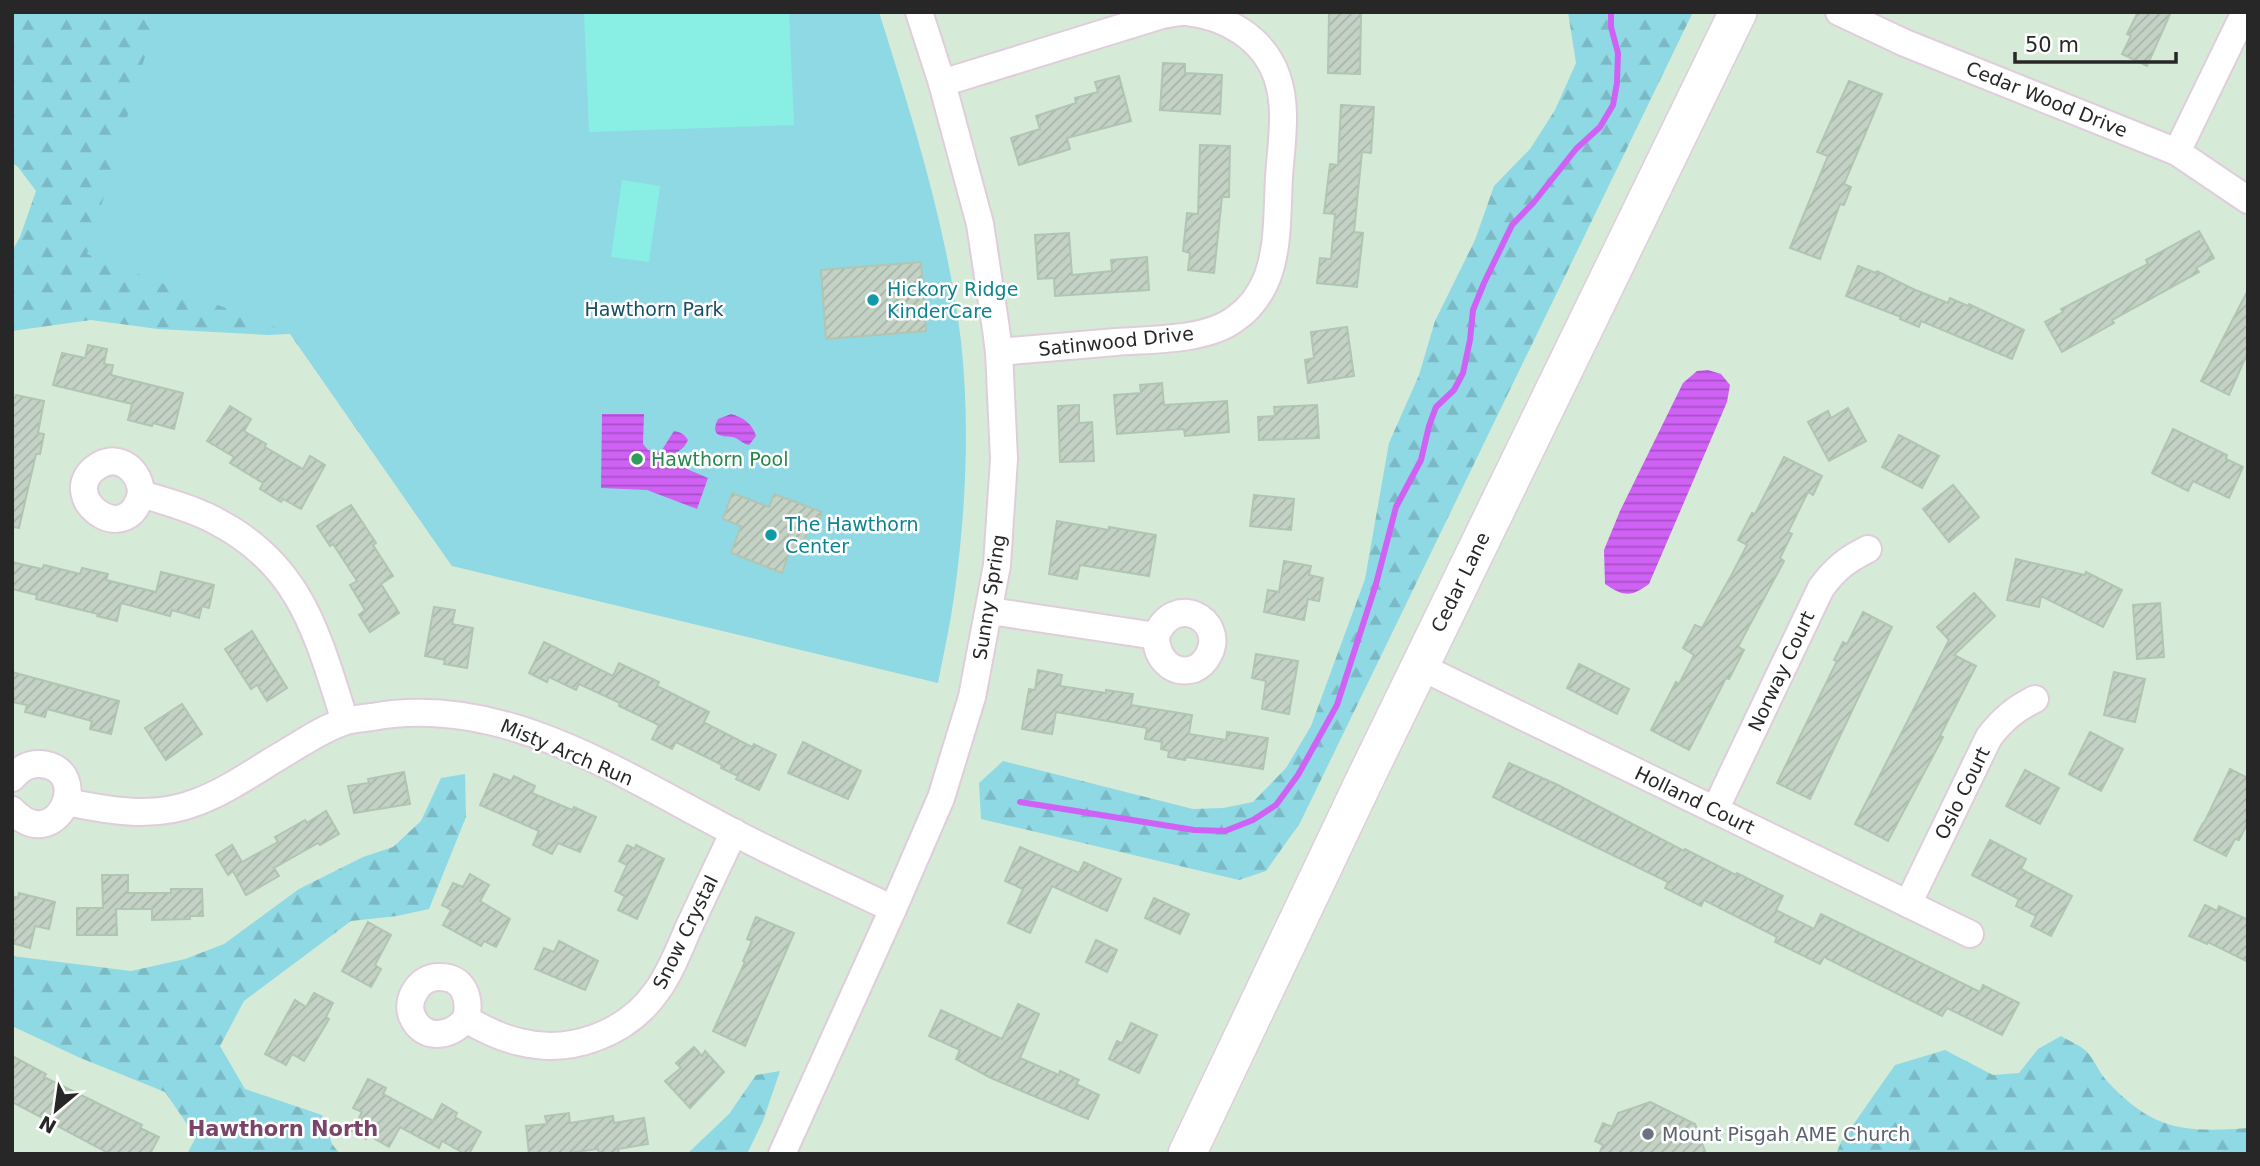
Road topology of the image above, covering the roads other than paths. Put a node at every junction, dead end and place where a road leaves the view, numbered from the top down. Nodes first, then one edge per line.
1 (919, 12) edge
2 (1181, 12) edge
3 (1187, 12) edge
4 (1738, 12) edge
5 (1839, 12) edge
6 (2245, 12) edge
7 (942, 83) junction
8 (2177, 152) junction
9 (2248, 200) edge
10 (999, 352) junction
11 (141, 494) dead end
12 (1868, 549) dead end
13 (990, 611) junction
14 (1156, 636) dead end
15 (1419, 666) junction
16 (2035, 699) dead end
17 (345, 721) junction
18 (12, 778) edge
19 (67, 802) junction
20 (12, 810) edge
21 (1715, 810) junction
22 (733, 832) junction
23 (1908, 904) junction
24 (893, 909) junction
25 (1970, 934) dead end
26 (466, 1019) dead end
27 (1189, 1153) edge
28 (782, 1154) edge

1 - 7 street, Sunny Spring
2 - 7 street
3 - 10 street, Satinwood Drive
4 - 15 main road, Cedar Lane
5 - 8 street, Cedar Wood Drive
6 - 8 street
7 - 10 street, Sunny Spring
8 - 9 street, Cedar Wood Drive
10 - 13 street, Sunny Spring
11 - 17 street
12 - 21 street, Norway Court
13 - 14 street
13 - 24 street, Sunny Spring
15 - 21 street, Holland Court
15 - 27 main road, Cedar Lane
16 - 23 street, Oslo Court
17 - 19 street, Misty Arch Run
17 - 22 street, Misty Arch Run
18 - 19 street
19 - 20 street
21 - 23 street, Holland Court
22 - 24 street, Misty Arch Run
22 - 26 street, Snow Crystal
23 - 25 street, Holland Court
24 - 28 street, Sunny Spring

